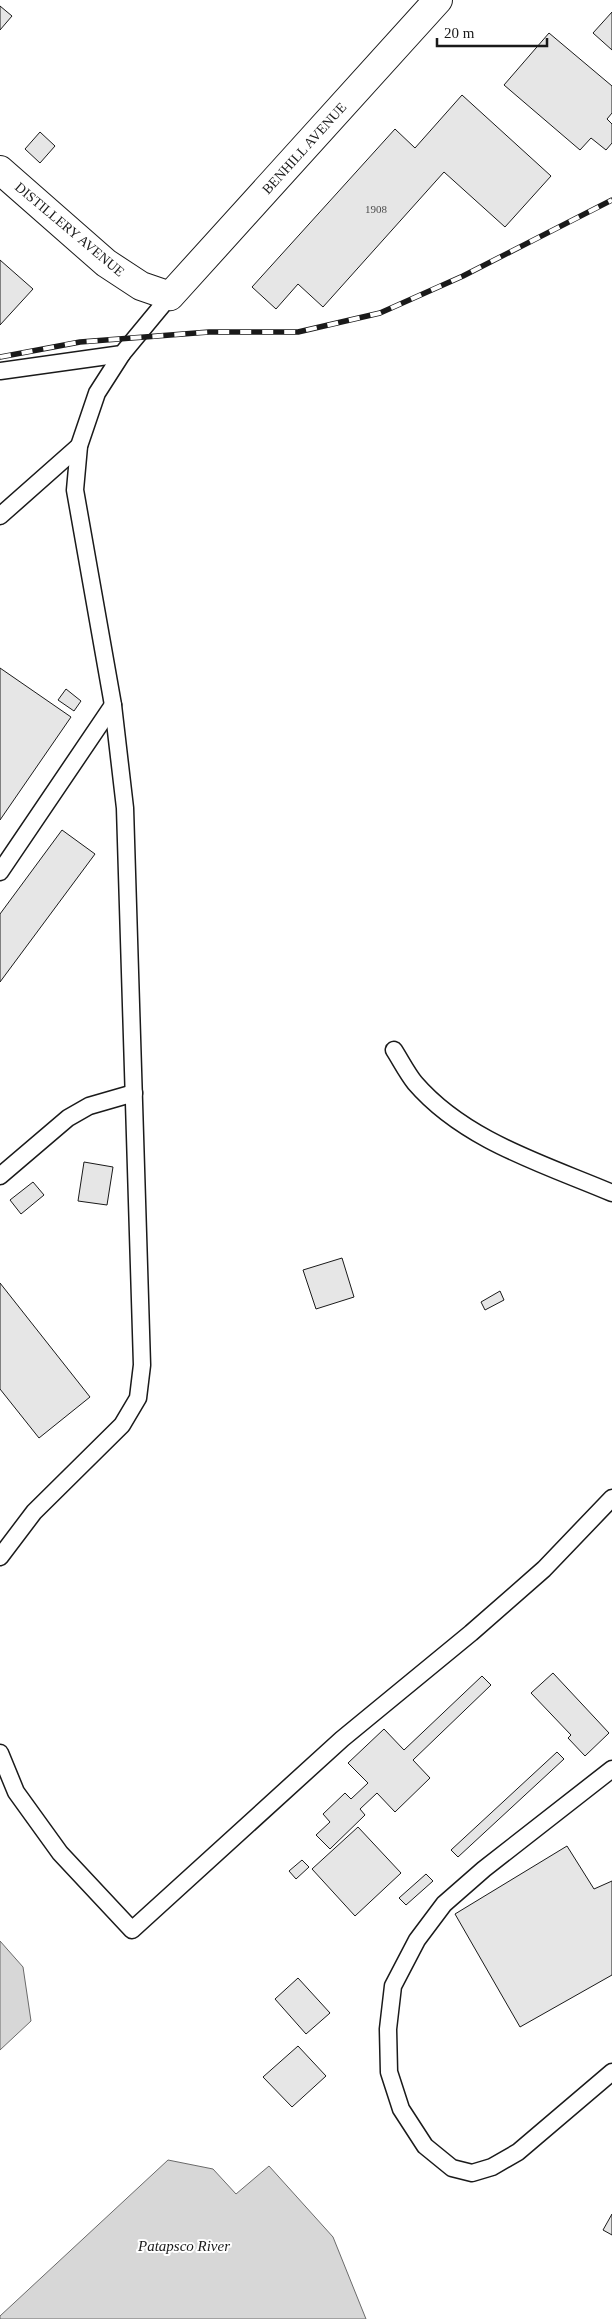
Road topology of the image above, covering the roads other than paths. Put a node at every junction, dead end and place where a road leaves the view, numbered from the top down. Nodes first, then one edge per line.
1 (438, 0) edge
2 (0, 170) edge
3 (170, 296) junction
4 (122, 354) junction
5 (0, 371) edge
6 (79, 446) junction
7 (0, 516) edge
8 (113, 705) junction
9 (0, 872) edge
10 (394, 1050) dead end
11 (134, 1093) junction
12 (0, 1176) edge
13 (612, 1193) edge
14 (612, 1498) edge
15 (0, 1558) edge
16 (0, 1753) edge
17 (612, 1769) edge
18 (612, 2072) edge

1 - 3 street, BENHILL AVENUE
2 - 3 street, DISTILLERY AVENUE
3 - 4 lane
4 - 5 lane
4 - 6 lane
6 - 7 lane
6 - 8 lane
8 - 9 lane
8 - 11 lane
10 - 13 lane
11 - 12 lane
11 - 15 lane
14 - 16 lane
17 - 18 lane

